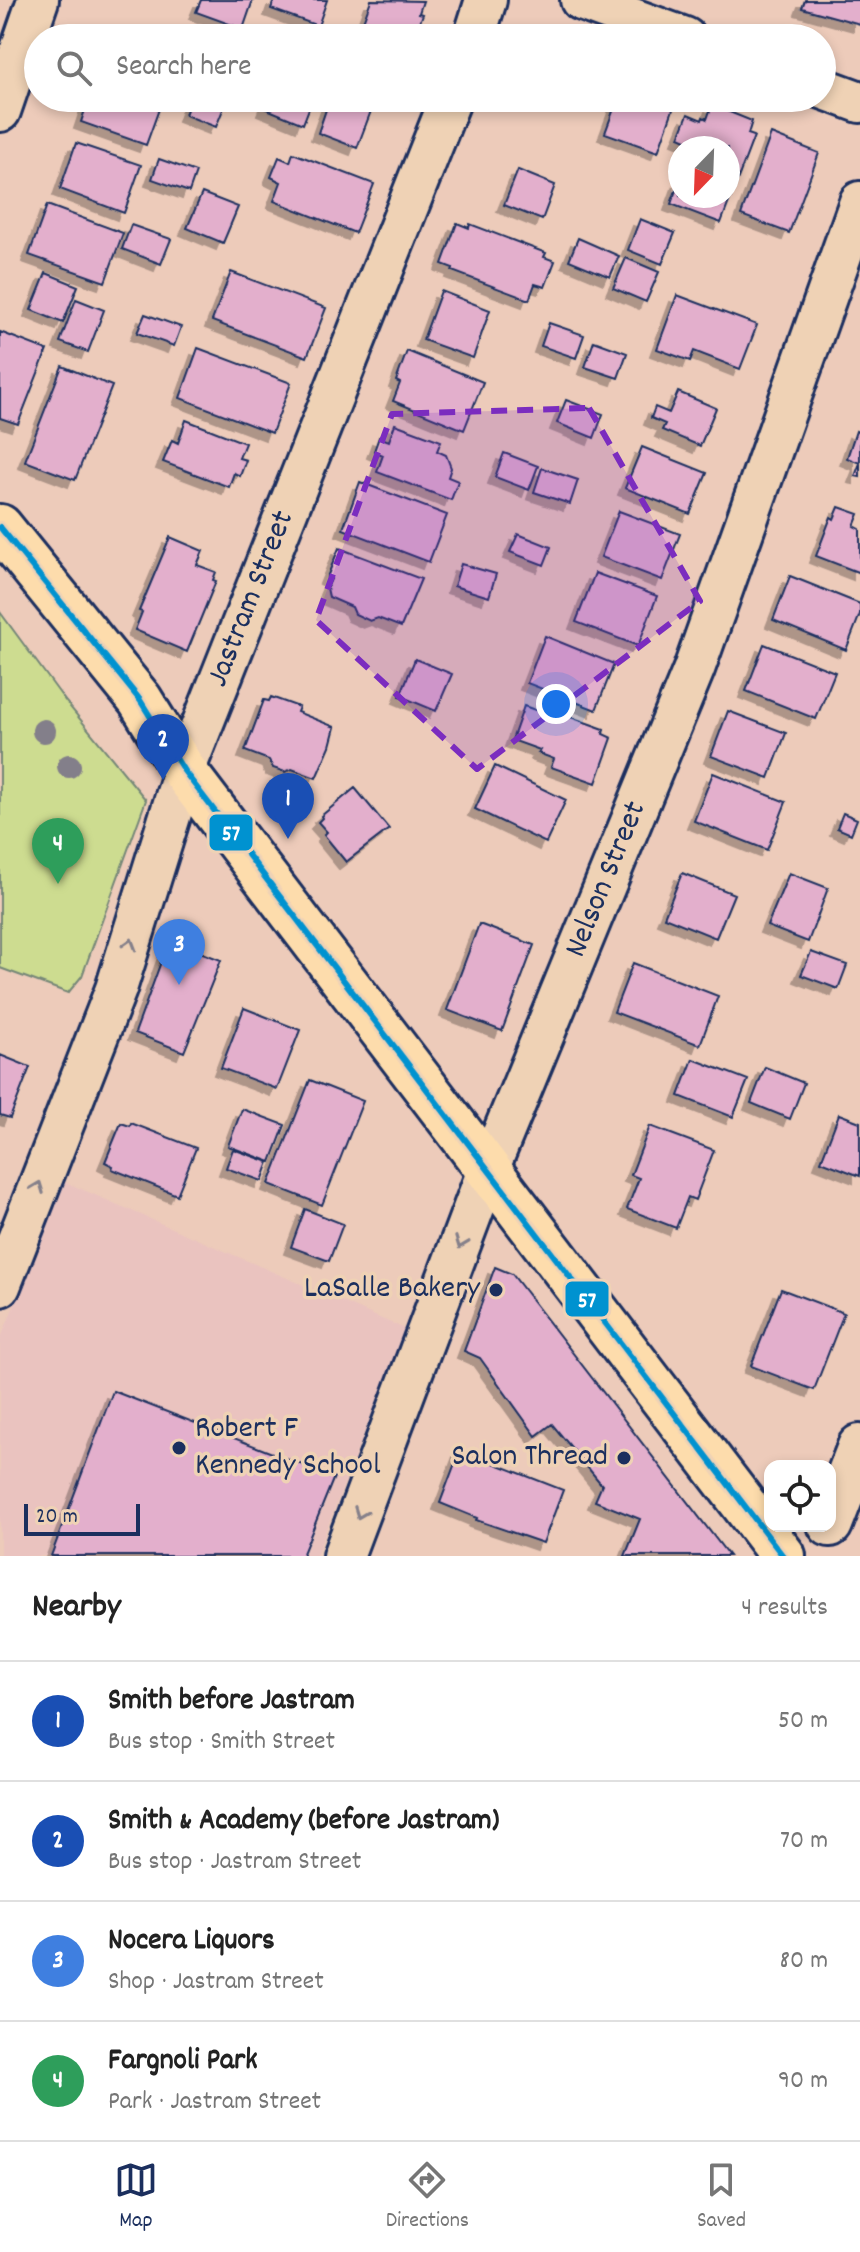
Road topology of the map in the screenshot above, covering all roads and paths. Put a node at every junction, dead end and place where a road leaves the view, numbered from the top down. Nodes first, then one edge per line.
1 (38, 0) edge
2 (486, 0) edge
3 (581, 0) edge
4 (30, 24) edge
5 (478, 24) edge
6 (647, 24) edge
7 (24, 41) edge
8 (836, 93) edge
9 (860, 102) edge
10 (0, 111) edge
11 (445, 112) edge
12 (860, 202) edge
13 (0, 527) edge
14 (184, 771) junction
15 (488, 1170) junction
16 (0, 1286) edge
17 (860, 1447) edge
18 (836, 1509) edge
19 (827, 1532) edge
20 (343, 1556) edge
21 (783, 1556) edge
22 (818, 1556) edge

1 - 4 street
2 - 5 street
3 - 6 street
7 - 10 street
8 - 9 street
11 - 14 street, Jastram Street
12 - 15 street, Nelson Street
13 - 14 main road
14 - 15 main road
16 -> 14 street, Jastram Street
15 -> 20 street, Nelson Street
15 - 21 main road
17 - 18 street
19 - 22 street

